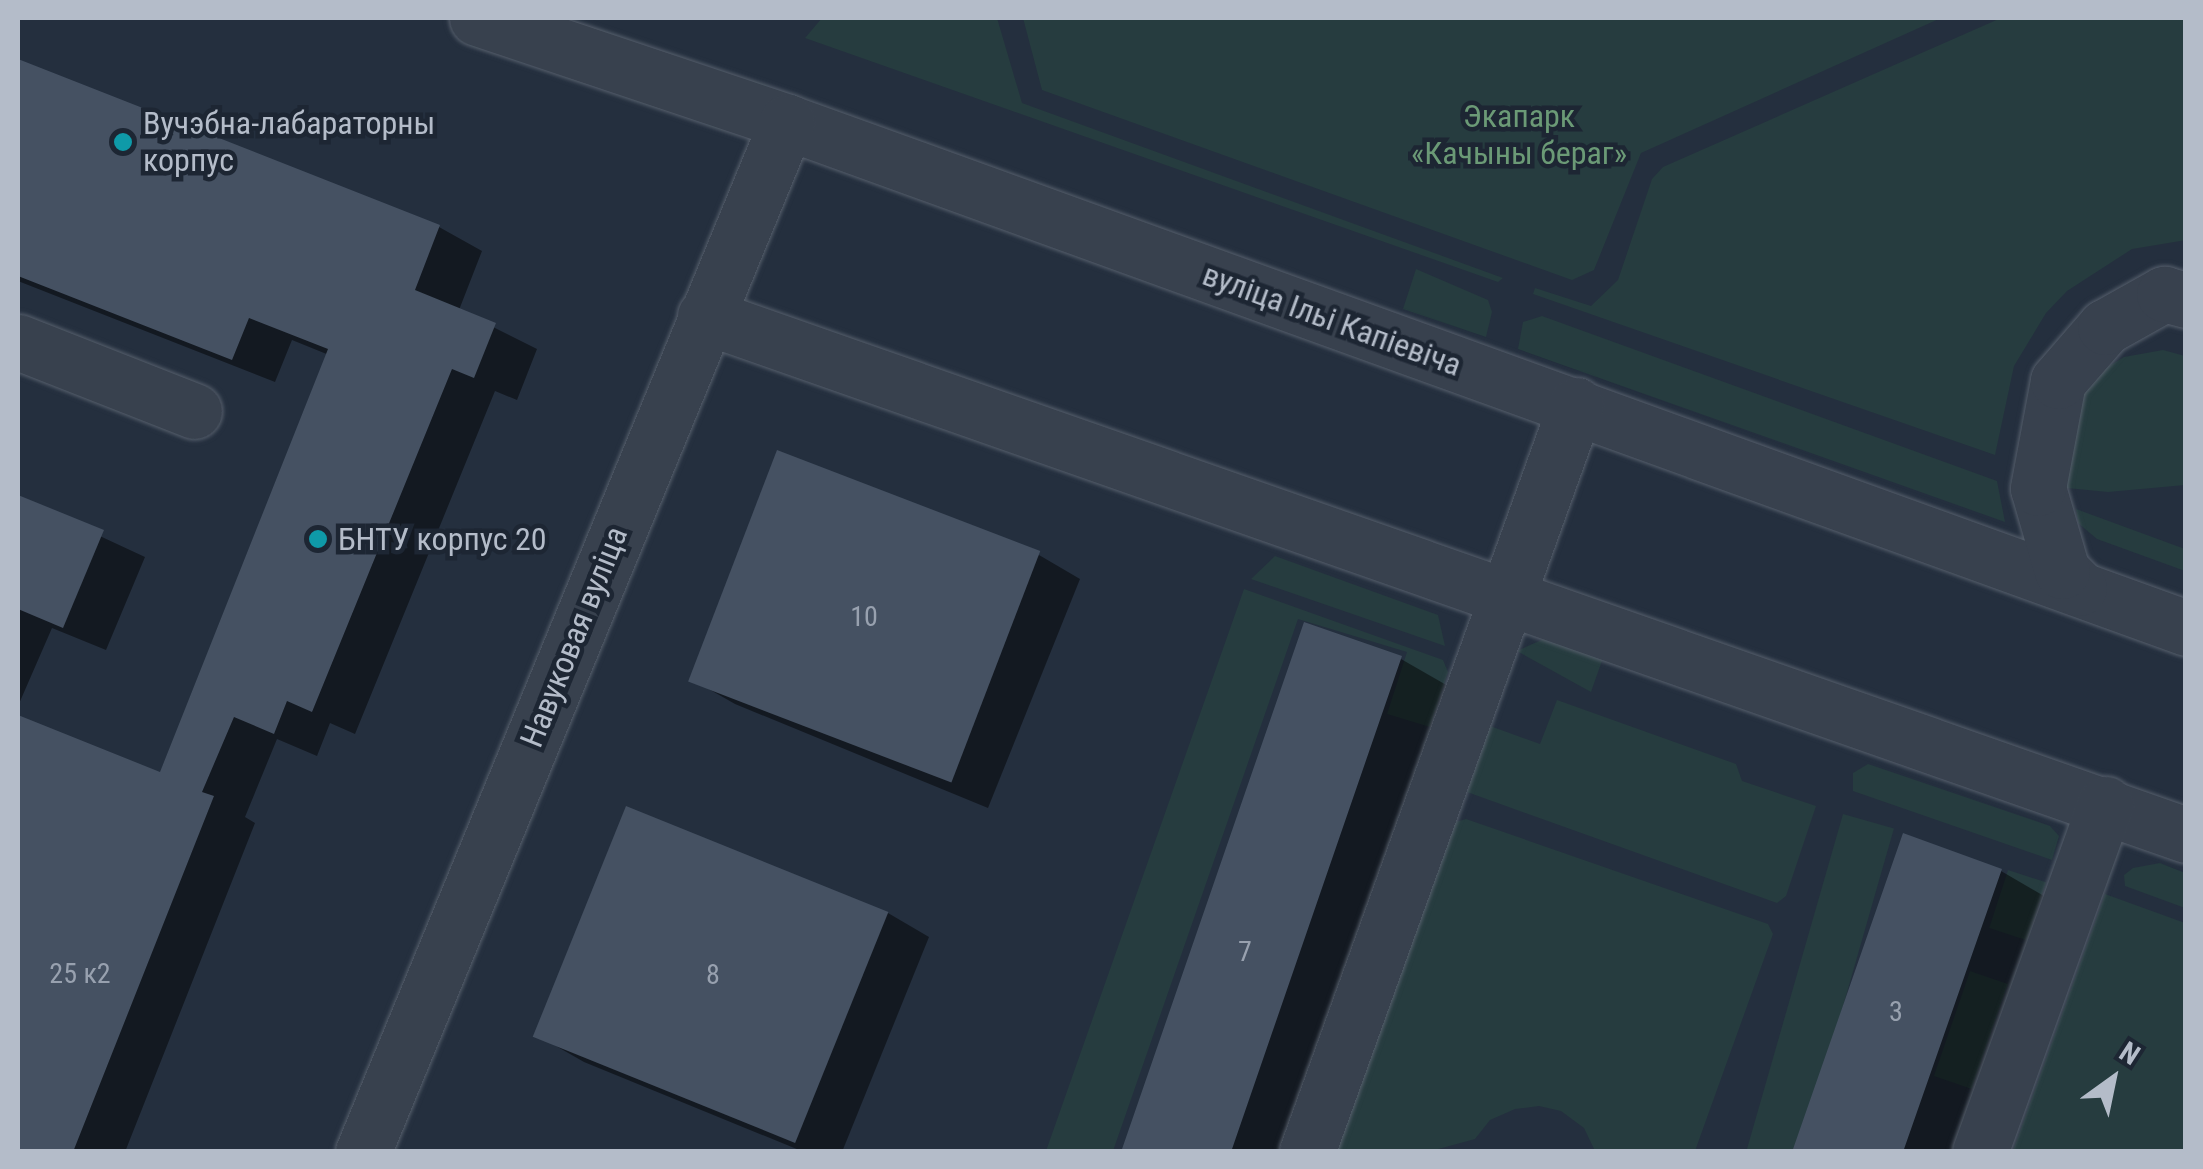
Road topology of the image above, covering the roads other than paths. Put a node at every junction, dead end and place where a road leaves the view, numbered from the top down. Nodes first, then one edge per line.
1 (477, 18) edge
2 (787, 122) junction
3 (2186, 300) edge
4 (705, 316) junction
5 (18, 342) edge
6 (1576, 406) junction
7 (194, 411) dead end
8 (2080, 588) junction
9 (1502, 598) junction
10 (2186, 628) edge
11 (2104, 804) junction
12 (2186, 835) edge
13 (363, 1152) edge
14 (1306, 1152) edge
15 (1980, 1152) edge

1 - 2 street, вуліца Ільі Капіевіча
2 - 4 street, Навуковая вуліца
2 - 6 street, вуліца Ільі Капіевіча
3 - 8 street
4 - 9 street
4 - 13 street, Навуковая вуліца
5 - 7 street
6 - 8 street, вуліца Ільі Капіевіча
6 - 9 street
8 - 10 street, вуліца Ільі Капіевіча
9 - 11 street
9 - 14 street
11 - 12 street
11 - 15 street

